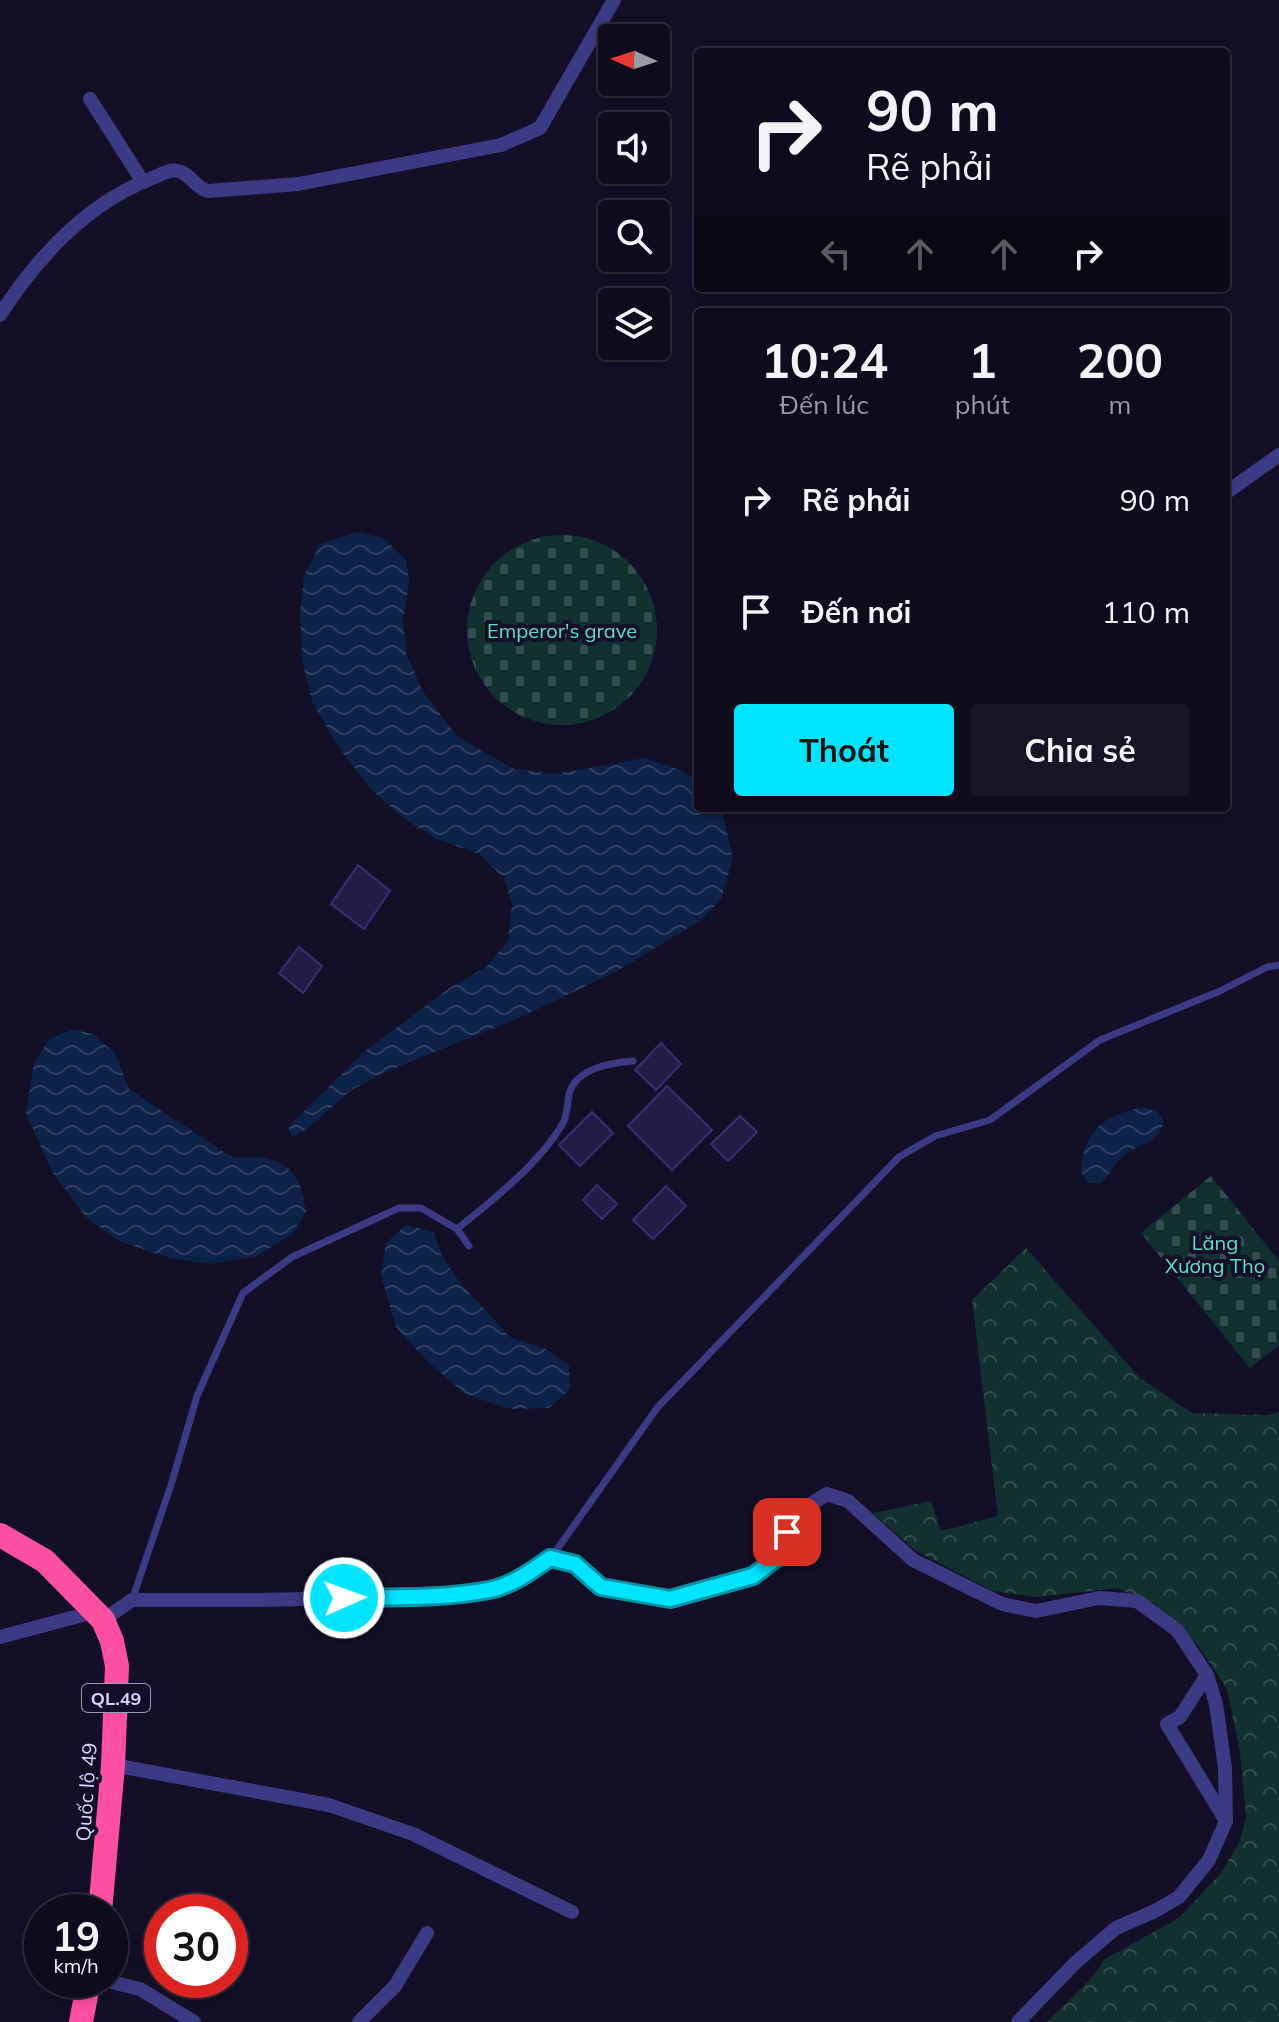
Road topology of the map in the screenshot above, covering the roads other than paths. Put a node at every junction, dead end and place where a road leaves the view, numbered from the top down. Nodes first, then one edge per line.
1 (614, 0) edge
2 (90, 99) dead end
3 (143, 182) junction
4 (0, 315) edge
5 (1279, 455) edge
6 (1230, 490) edge
7 (1279, 965) edge
8 (633, 1061) dead end
9 (457, 1229) junction
10 (469, 1246) dead end
11 (0, 1535) edge
12 (550, 1558) junction
13 (132, 1600) junction
14 (99, 1616) junction
15 (0, 1637) edge
16 (1207, 1675) junction
17 (113, 1765) junction
18 (1226, 1821) junction
19 (102, 1894) edge
20 (572, 1912) dead end
21 (427, 1933) dead end
22 (128, 1986) edge
23 (86, 1998) edge
24 (81, 2022) edge
25 (194, 2022) edge
26 (359, 2022) edge
27 (1018, 2022) edge

1 - 3 street
2 - 3 street
3 - 4 street
5 - 6 street
7 - 12 lane
8 - 9 lane
9 - 10 lane
9 - 13 lane
11 - 14 highway, Quốc lộ 49 / QL.49
12 - 13 street
12 - 16 street
13 - 14 street
14 - 15 street
14 - 17 highway, Quốc lộ 49 / QL.49
16 - 18 street
16 - 18 street
17 - 19 highway, Quốc lộ 49 / QL.49
17 - 20 street
18 - 27 street
21 - 26 street
22 - 25 street
23 - 24 highway

